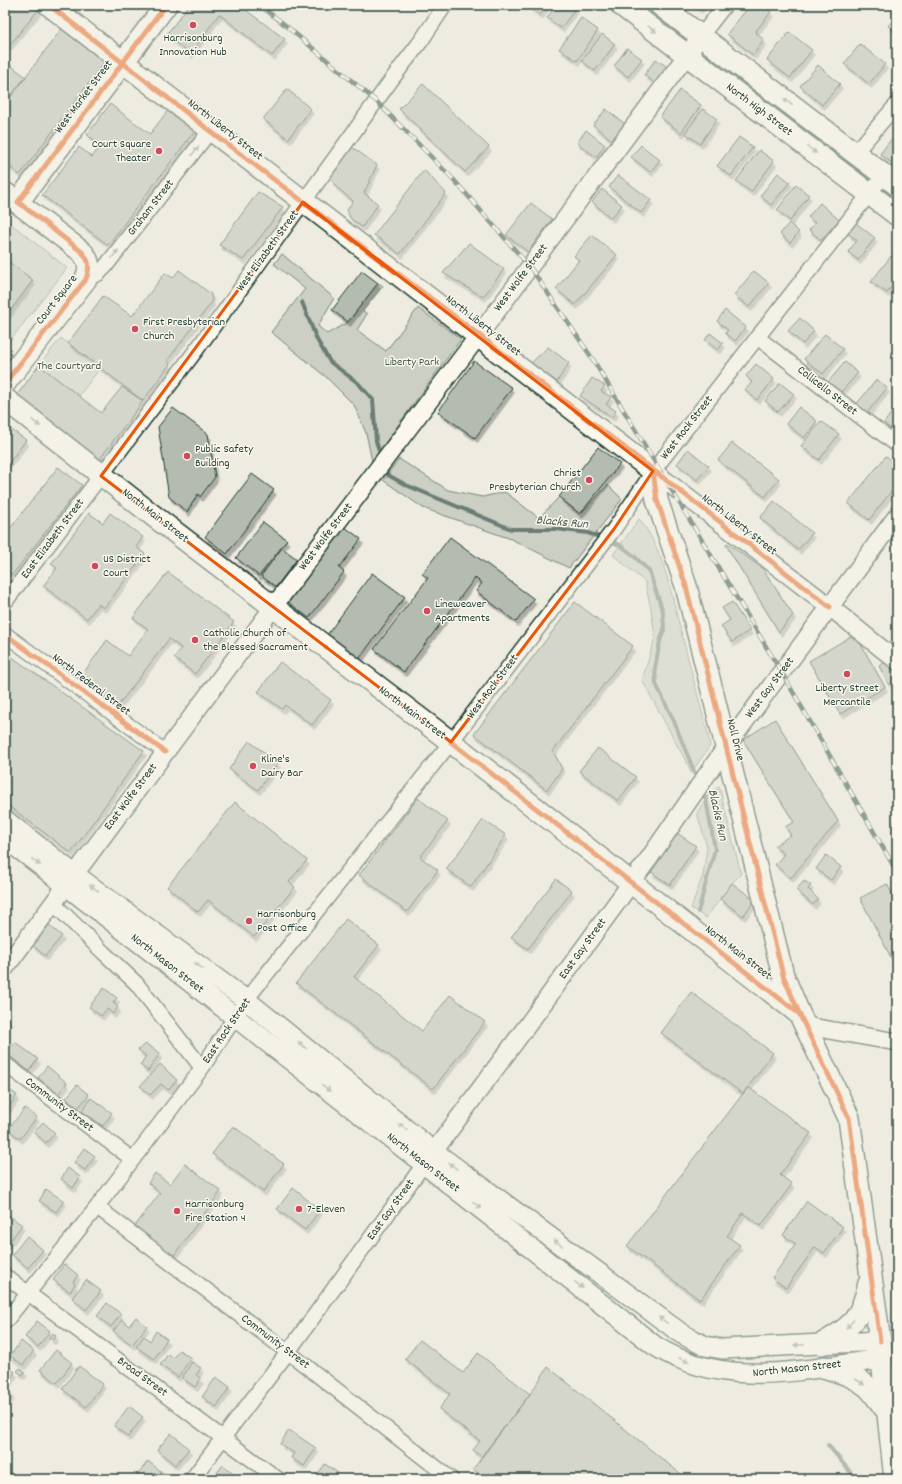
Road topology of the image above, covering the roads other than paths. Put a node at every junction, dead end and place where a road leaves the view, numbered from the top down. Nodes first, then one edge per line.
1 (49, 5) edge
2 (166, 5) edge
3 (445, 5) edge
4 (621, 5) edge
5 (660, 5) edge
6 (725, 5) edge
7 (701, 36) junction
8 (687, 55) junction
9 (122, 62) junction
10 (897, 104) edge
11 (210, 131) junction
12 (855, 153) junction
13 (891, 180) edge
14 (869, 193) junction
15 (11, 197) edge
16 (303, 202) junction
17 (897, 214) edge
18 (86, 279) junction
19 (479, 335) junction
20 (757, 337) junction
21 (5, 384) edge
22 (5, 399) edge
23 (897, 445) edge
24 (653, 471) junction
25 (101, 476) junction
26 (897, 516) edge
27 (5, 602) edge
28 (272, 607) junction
29 (830, 607) junction
30 (5, 634) edge
31 (897, 661) edge
32 (451, 742) junction
33 (726, 747) junction
34 (165, 752) junction
35 (5, 820) edge
36 (5, 838) edge
37 (70, 879) junction
38 (631, 883) junction
39 (53, 903) junction
40 (5, 968) edge
41 (246, 1000) junction
42 (235, 1017) junction
43 (803, 1020) junction
44 (897, 1042) edge
45 (5, 1064) edge
46 (202, 1068) junction
47 (429, 1157) junction
48 (132, 1159) junction
49 (97, 1208) junction
50 (5, 1276) edge
51 (871, 1277) junction
52 (28, 1293) junction
53 (5, 1322) edge
54 (822, 1344) junction
55 (881, 1350) junction
56 (288, 1352) junction
57 (824, 1367) junction
58 (888, 1412) junction
59 (224, 1437) junction
60 (192, 1479) edge
61 (278, 1479) edge
62 (451, 1479) edge
63 (896, 1479) edge

1 - 9 main road, North Liberty Street
2 - 9 main road, West Market Street
3 - 16 street, West Elizabeth Street
4 -> 8 main road, North High Street
5 - 7 main road, North High Street
6 - 7 street, West Wolfe Street
7 - 8 street, West Wolfe Street
12 -> 7 main road, North High Street
8 -> 14 main road, North High Street
8 - 19 street, West Wolfe Street
9 - 11 main road, North Liberty Street
9 - 15 main road, West Market Street
10 - 12 street
11 - 16 main road, North Liberty Street
18 -> 11 street, Graham Street
12 - 13 main road, North High Street
13 - 14 street, West Rock Street
14 - 17 main road, North High Street
14 - 20 street, West Rock Street
15 - 18 main road, Court Square
16 - 19 main road, North Liberty Street
16 - 25 street, West Elizabeth Street
18 - 21 main road, Court Square
19 - 24 main road, North Liberty Street
19 - 28 street, West Wolfe Street
20 - 23 street, Collicello Street
20 - 24 street, West Rock Street
22 -> 25 main road, North Main Street
24 - 29 street, North Liberty Street
24 - 32 street, West Rock Street
24 - 33 main road, Noll Drive
25 - 27 street, East Elizabeth Street
25 -> 28 main road, North Main Street
26 - 29 street, West Gay Street
28 -> 32 main road, North Main Street
28 - 34 street, East Wolfe Street
29 - 31 street, North Liberty Street
29 - 33 street, West Gay Street
30 - 34 street, North Federal Street
32 - 38 main road, North Main Street
32 - 41 street, East Rock Street
33 - 38 street, West Gay Street
33 - 43 main road, Noll Drive
34 - 37 street, East Wolfe Street
35 - 37 main road, North Mason Street
36 -> 37 main road, North Mason Street
37 - 39 street, East Wolfe Street
41 -> 37 main road, North Mason Street
37 - 42 main road, North Mason Street
38 - 43 main road, North Main Street
38 - 47 street, East Gay Street
39 - 40 street, East Wolfe Street
39 - 46 street
41 - 42 street, East Rock Street
47 -> 41 main road, North Mason Street
42 - 46 street, East Rock Street
42 -> 47 main road, North Mason Street
43 - 44 street
43 - 51 main road, North Main Street
45 - 48 street, Community Street
46 - 48 street, East Rock Street
54 -> 47 main road, North Mason Street
47 - 56 street, East Gay Street
47 -> 57 main road, North Mason Street
48 - 49 street, East Rock Street
49 - 52 street, East Rock Street
49 - 56 street, Community Street
50 - 52 street, Broad Street
51 -> 54 main road
51 - 55 main road, North Main Street
52 - 53 street, East Rock Street
52 - 59 street, Broad Street
54 - 55 main road, North Mason Street
55 - 57 main road, North Mason Street
55 - 58 main road, North Main Street
56 - 59 street, East Gay Street
56 - 62 street, Community Street
57 -> 58 main road
58 - 63 main road, North Main Street
59 - 60 street, East Gay Street
59 - 61 street, Broad Street

